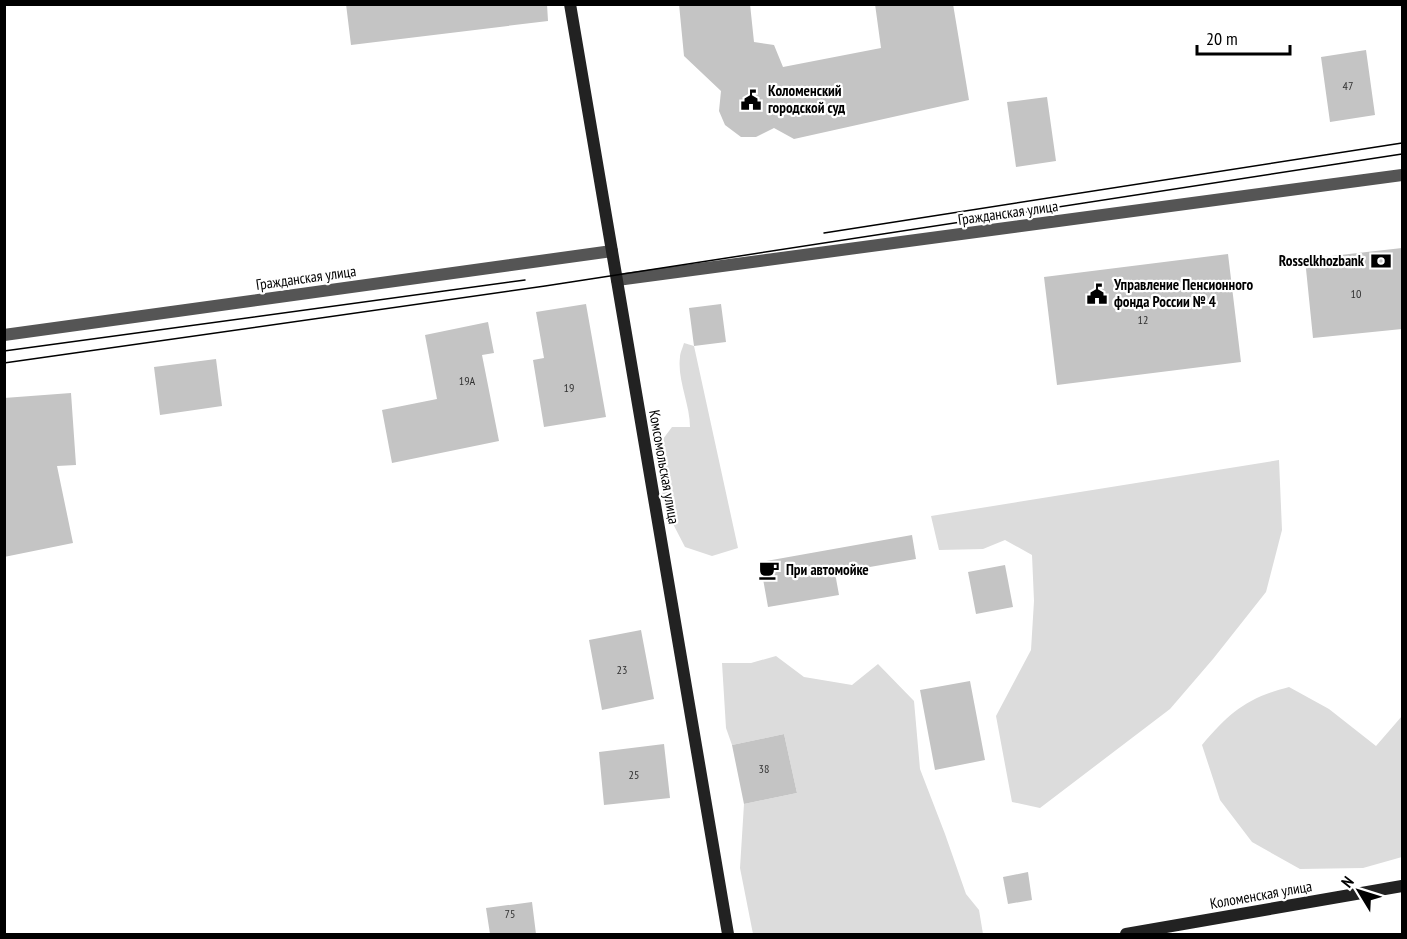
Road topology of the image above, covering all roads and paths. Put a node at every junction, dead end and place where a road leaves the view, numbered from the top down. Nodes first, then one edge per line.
1 (570, 4) edge
2 (1402, 175) edge
3 (612, 251) junction
4 (617, 280) junction
5 (4, 335) edge
6 (1402, 886) edge
7 (728, 934) edge
8 (1125, 934) edge

1 - 3 street, Комсомольская улица
2 - 4 street, Гражданская улица
3 - 4 street, Комсомольская улица
3 - 5 street, Гражданская улица
4 - 7 street, Комсомольская улица
6 - 8 street, Коломенская улица

